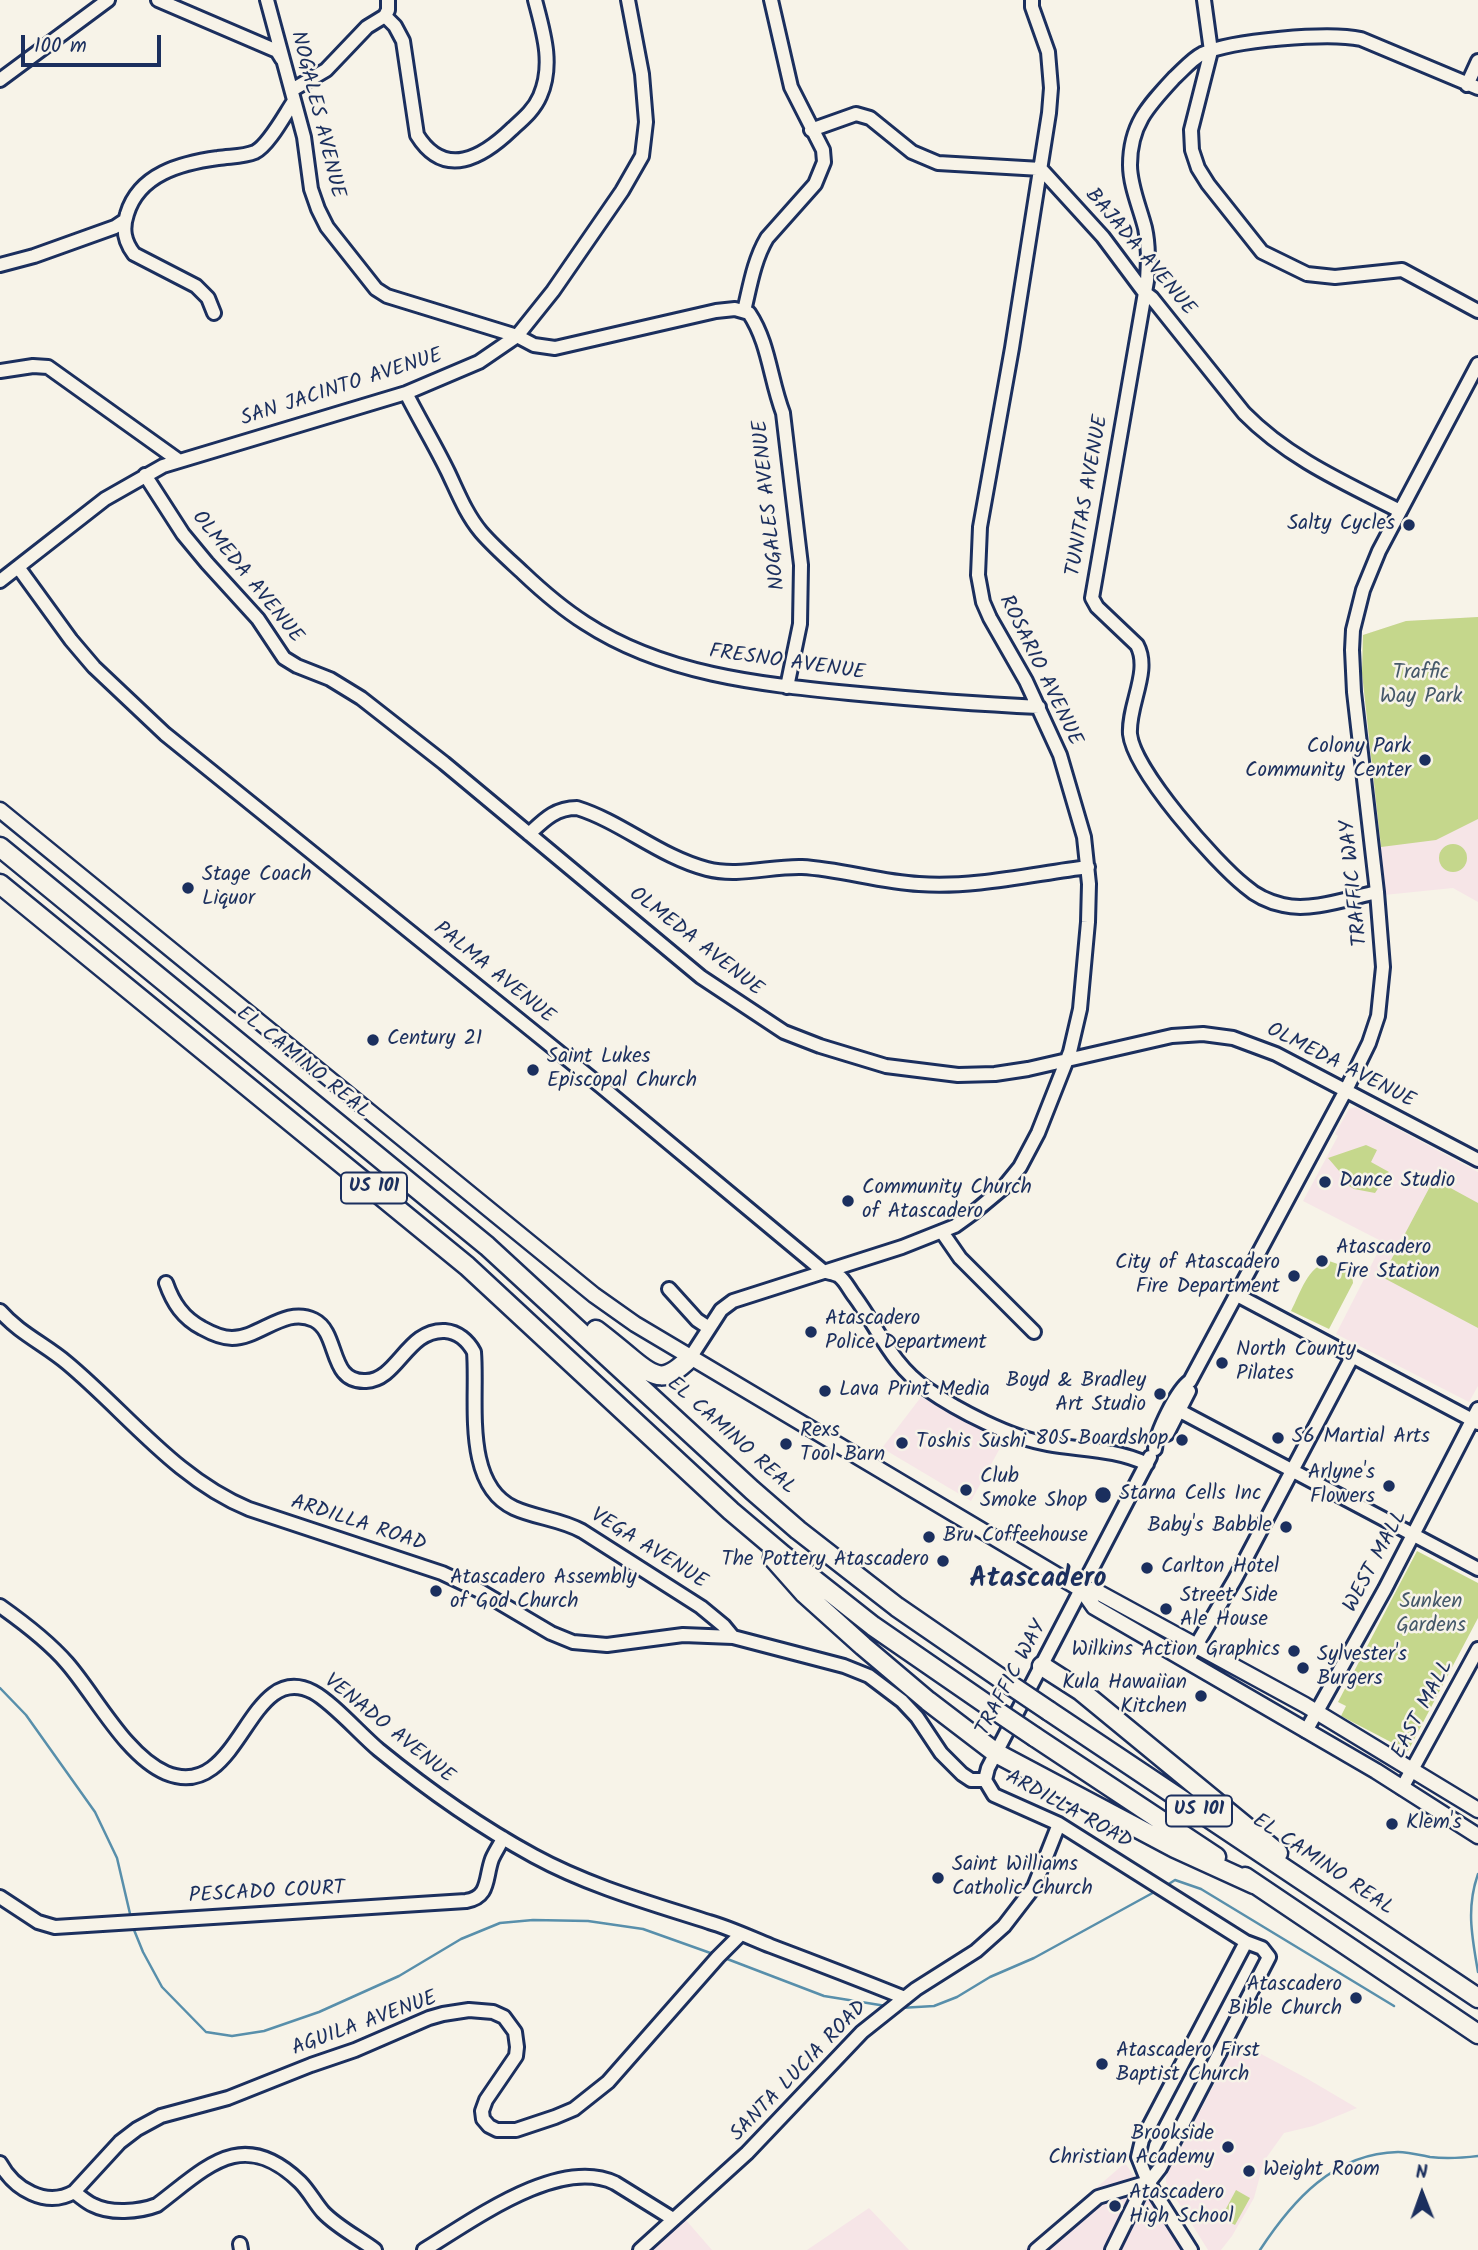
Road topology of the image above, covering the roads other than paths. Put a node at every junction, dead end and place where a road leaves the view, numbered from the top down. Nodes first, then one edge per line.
1 (108, 0) edge
2 (158, 0) edge
3 (267, 0) edge
4 (388, 0) edge
5 (535, 0) edge
6 (628, 0) edge
7 (771, 0) edge
8 (1032, 0) edge
9 (1204, 0) edge
10 (385, 16) junction
11 (1211, 51) junction
12 (1478, 61) edge
13 (285, 62) junction
14 (0, 80) edge
15 (1473, 87) edge
16 (293, 95) junction
17 (811, 130) junction
18 (1041, 169) junction
19 (124, 221) junction
20 (0, 265) edge
21 (1144, 292) junction
22 (744, 311) junction
23 (1478, 311) edge
24 (214, 313) dead end
25 (517, 335) junction
26 (1478, 364) edge
27 (0, 371) edge
28 (406, 393) junction
29 (178, 460) junction
30 (145, 475) junction
31 (1400, 511) junction
32 (18, 566) junction
33 (0, 581) edge
34 (787, 687) junction
35 (1039, 707) junction
36 (0, 810) edge
37 (529, 834) junction
38 (0, 847) edge
39 (1088, 867) junction
40 (0, 884) edge
41 (1377, 892) junction
42 (1067, 1061) junction
43 (1346, 1090) junction
44 (1478, 1160) edge
45 (942, 1232) junction
46 (823, 1271) junction
47 (166, 1283) dead end
48 (669, 1289) dead end
49 (1237, 1295) junction
50 (0, 1311) edge
51 (567, 1318) junction
52 (709, 1328) junction
53 (1034, 1332) dead end
54 (1352, 1357) junction
55 (690, 1358) junction
56 (1191, 1381) junction
57 (1180, 1411) junction
58 (1476, 1417) edge
59 (1155, 1449) junction
60 (1147, 1464) junction
61 (1292, 1471) junction
62 (732, 1511) junction
63 (1413, 1535) junction
64 (1478, 1569) edge
65 (1082, 1590) junction
66 (0, 1606) edge
67 (733, 1637) junction
68 (1195, 1646) junction
69 (1478, 1649) edge
70 (1187, 1661) junction
71 (1042, 1666) junction
72 (1317, 1712) junction
73 (1306, 1731) junction
74 (996, 1753) junction
75 (1413, 1770) junction
76 (985, 1780) junction
77 (1402, 1788) junction
78 (1478, 1810) edge
79 (1059, 1824) junction
80 (1478, 1836) edge
81 (503, 1838) junction
82 (1255, 1884) junction
83 (0, 1897) edge
84 (1348, 1912) junction
85 (741, 1934) junction
86 (1245, 1942) junction
87 (1476, 1996) edge
88 (905, 1998) junction
89 (1471, 2029) edge
90 (1478, 2044) edge
91 (0, 2164) edge
92 (1148, 2182) junction
93 (74, 2192) junction
94 (673, 2219) junction
95 (375, 2250) edge
96 (424, 2250) edge
97 (640, 2250) edge
98 (1036, 2250) edge
99 (1112, 2250) edge
100 (1191, 2250) edge

1 - 14 street
2 - 13 street
3 - 13 street, NOGALES AVENUE
4 - 10 street
5 - 10 street
6 - 25 street, SAN JACINTO AVENUE
7 - 17 street
8 - 18 street, ROSARIO AVENUE
9 - 11 street
10 - 16 street
11 - 15 street
11 - 21 street
11 - 23 street
12 - 15 street
13 - 16 street, NOGALES AVENUE
16 - 19 street
16 - 25 street, NOGALES AVENUE
17 - 18 street
17 - 22 street
18 - 21 street, BAJADA AVENUE
18 - 35 street, ROSARIO AVENUE
19 - 20 street
19 - 24 street
21 - 31 street, BAJADA AVENUE
21 - 41 street, TUNITAS AVENUE
22 - 25 street, NOGALES AVENUE
22 - 34 street, NOGALES AVENUE
25 - 28 street, SAN JACINTO AVENUE
26 - 31 street, TRAFFIC WAY
27 - 29 street
28 - 29 street, SAN JACINTO AVENUE
28 - 34 street, FRESNO AVENUE
29 - 30 street, SAN JACINTO AVENUE
30 - 32 street, SAN JACINTO AVENUE
30 - 37 street, OLMEDA AVENUE
31 - 41 street, TRAFFIC WAY
32 - 33 street, SAN JACINTO AVENUE
32 - 46 street, PALMA AVENUE
34 - 35 street, FRESNO AVENUE
35 - 39 street, ROSARIO AVENUE
36 - 55 main road, EL CAMINO REAL
37 - 39 street
37 - 42 street, OLMEDA AVENUE
38 - 51 highway, EL CAMINO REAL / US 101
39 - 42 street, ROSARIO AVENUE
40 - 62 highway, US 101
41 - 43 street, TRAFFIC WAY
42 - 43 street, OLMEDA AVENUE
42 - 45 street, ROSARIO AVENUE
43 - 44 street, OLMEDA AVENUE
43 - 49 street, TRAFFIC WAY
45 - 46 street, ROSARIO AVENUE
45 - 53 street
46 - 52 street, ROSARIO AVENUE
46 - 60 street, PALMA AVENUE
47 - 67 street, VEGA AVENUE
48 - 52 street
49 - 54 street
49 - 56 street, TRAFFIC WAY
50 - 67 street, ARDILLA ROAD
51 - 55 highway
51 - 84 highway, EL CAMINO REAL / US 101, bridge
52 - 55 street, ROSARIO AVENUE
54 - 58 street
54 - 61 street
55 - 65 main road, EL CAMINO REAL
56 - 57 street, TRAFFIC WAY
56 - 59 street, TRAFFIC WAY
57 - 59 street, TRAFFIC WAY
57 - 61 street
58 - 63 street, WEST MALL
59 - 60 street, TRAFFIC WAY
60 - 65 street, TRAFFIC WAY
61 - 63 street
61 - 68 street
62 - 74 highway
62 - 82 highway, US 101, bridge
63 - 64 street
63 - 72 street, WEST MALL
65 - 68 main road, EL CAMINO REAL
65 - 70 main road, EL CAMINO REAL
65 - 71 street, TRAFFIC WAY
66 - 81 street, VENADO AVENUE
67 - 76 street, ARDILLA ROAD
68 - 70 street
68 - 72 main road, EL CAMINO REAL
69 - 75 street, EAST MALL
70 - 73 main road, EL CAMINO REAL
71 - 74 street, TRAFFIC WAY
71 - 84 highway
72 - 73 street, WEST MALL
72 - 75 main road, EL CAMINO REAL
73 - 77 main road, EL CAMINO REAL
74 - 76 street, TRAFFIC WAY
74 - 82 highway
75 - 77 street, EAST MALL
75 - 78 main road, EL CAMINO REAL
76 - 79 street, ARDILLA ROAD
77 - 80 main road, EL CAMINO REAL
79 - 86 street, ARDILLA ROAD
79 - 88 street, SANTA LUCIA ROAD
81 - 83 street, PESCADO COURT
81 - 85 street, VENADO AVENUE
82 - 89 highway, US 101
84 - 87 highway, EL CAMINO REAL / US 101
85 - 88 street, VENADO AVENUE
85 - 93 street, AGUILA AVENUE
86 - 92 street
86 - 92 street, ARDILLA ROAD
88 - 94 street, SANTA LUCIA ROAD
89 - 90 highway
91 - 93 street
92 - 98 street
92 - 99 street
92 - 100 street
93 - 95 street
94 - 96 street
94 - 97 street, SANTA LUCIA ROAD

